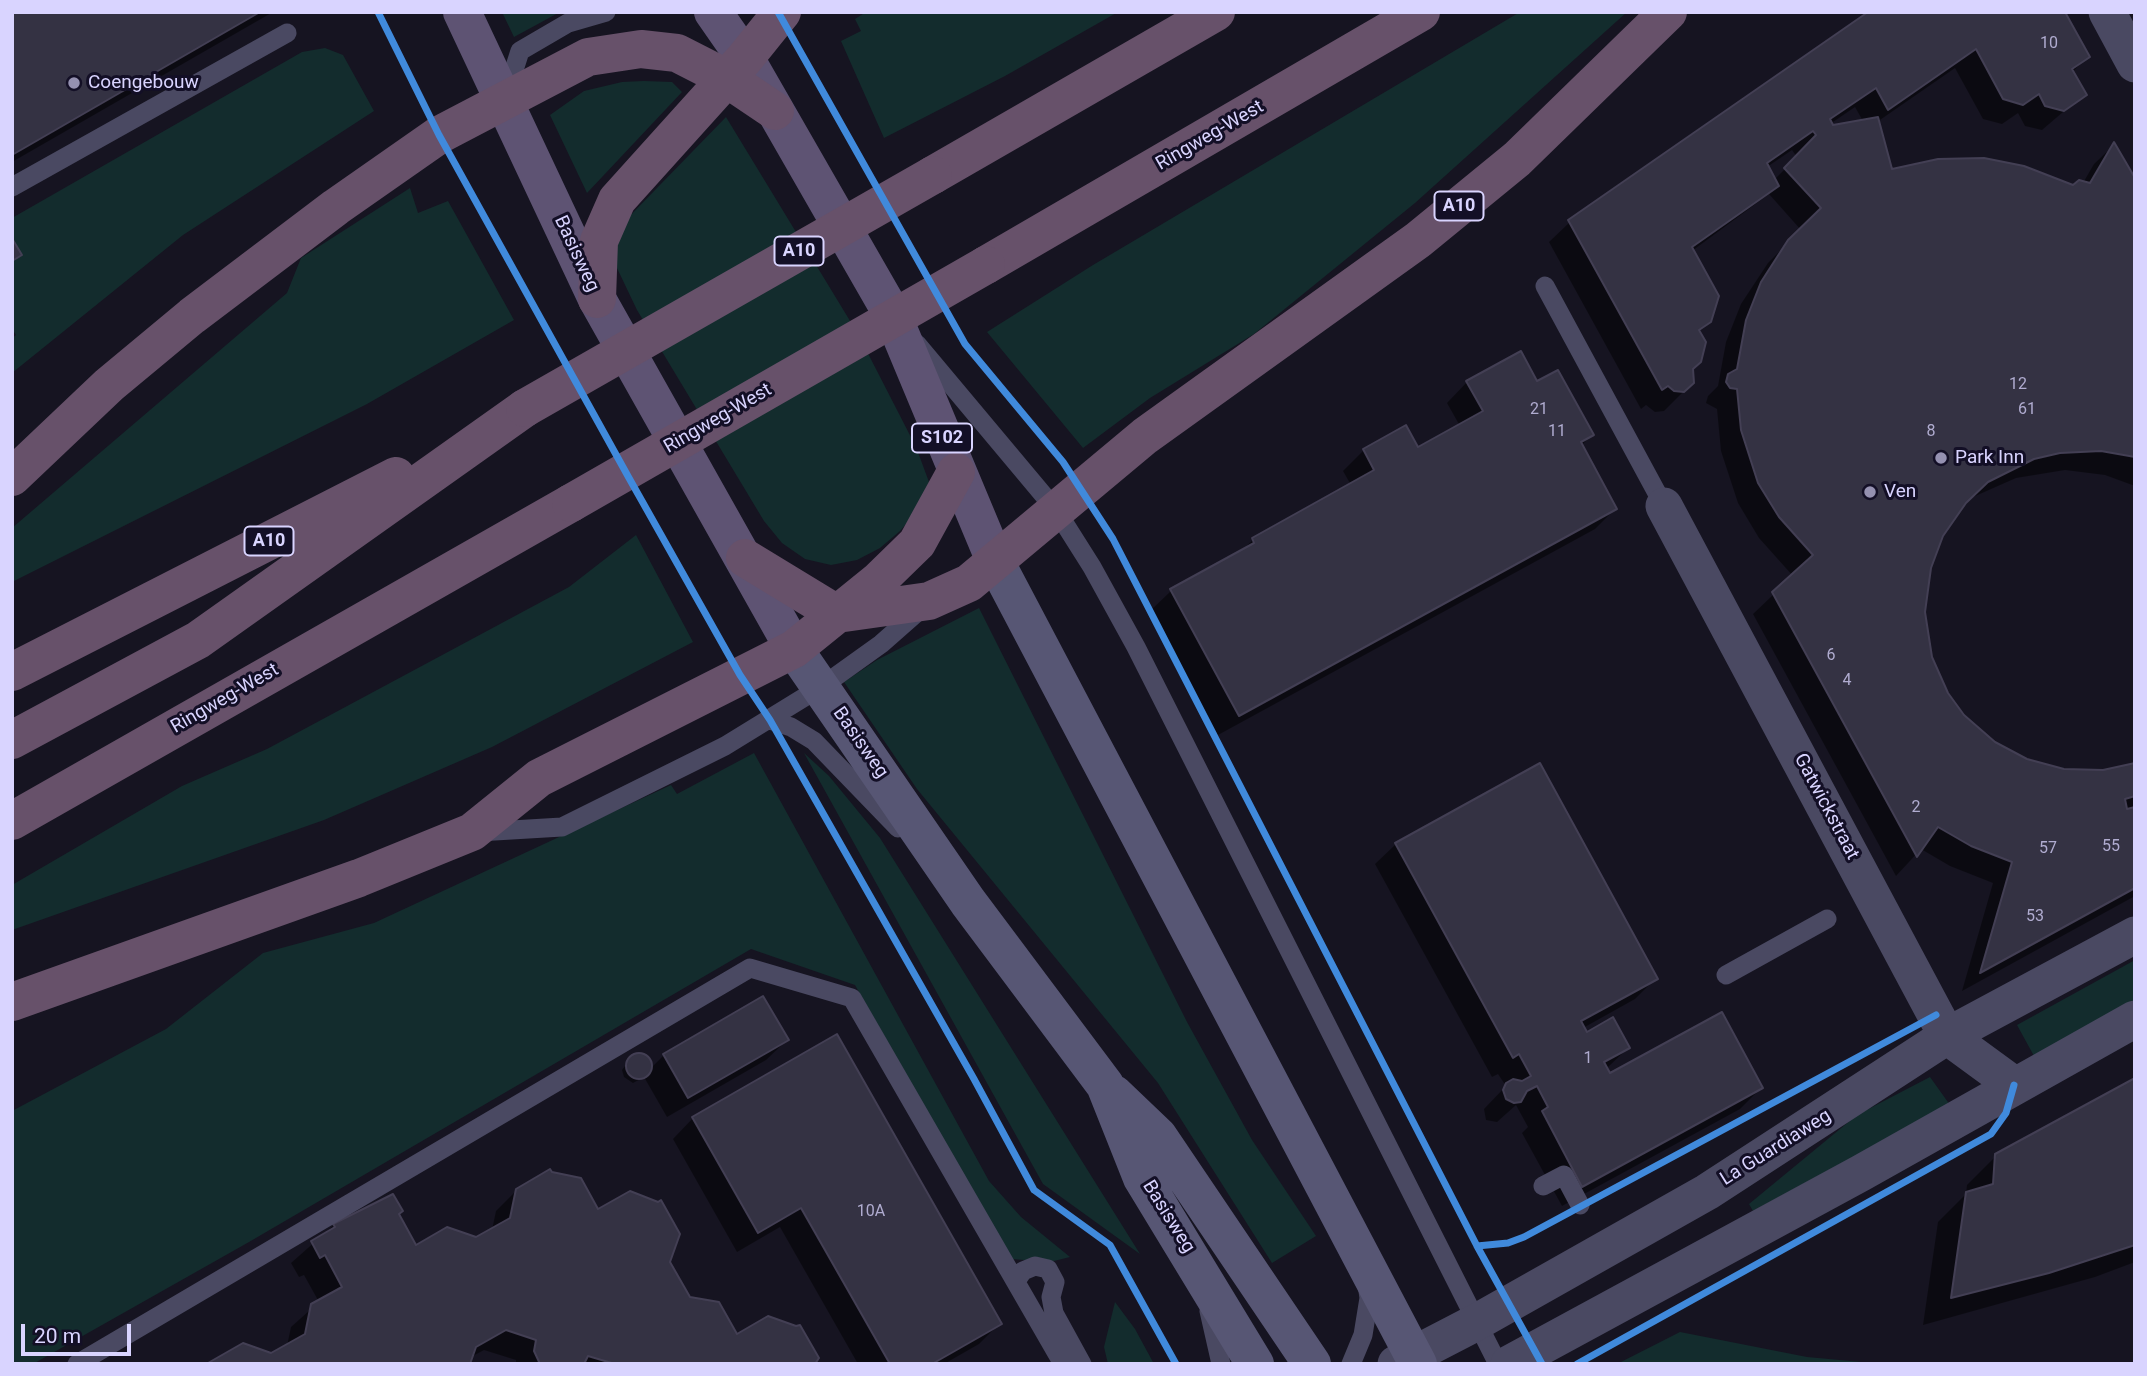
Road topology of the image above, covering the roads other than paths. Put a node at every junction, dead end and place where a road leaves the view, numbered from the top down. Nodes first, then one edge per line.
1 (462, 12) edge
2 (606, 12) edge
3 (713, 12) edge
4 (782, 12) edge
5 (1216, 12) edge
6 (1422, 12) edge
7 (1668, 12) edge
8 (2107, 12) edge
9 (287, 33) dead end
10 (2135, 64) edge
11 (735, 68) junction
12 (505, 98) junction
13 (775, 110) joint
14 (12, 187) edge
15 (1545, 286) dead end
16 (597, 299) junction
17 (892, 314) junction
18 (525, 408) junction
19 (956, 472) junction
20 (12, 477) edge
21 (1664, 506) joint
22 (1056, 510) junction
23 (745, 558) junction
24 (995, 561) junction
25 (929, 601) junction
26 (837, 614) junction
27 (794, 649) junction
28 (12, 671) edge
29 (821, 687) junction
30 (770, 720) junction
31 (12, 740) edge
32 (14, 820) edge
33 (472, 832) junction
34 (968, 902) junction
35 (1828, 919) dead end
36 (2135, 934) edge
37 (1726, 975) dead end
38 (12, 1002) edge
39 (2135, 1019) edge
40 (1948, 1036) junction
41 (1105, 1085) junction
42 (2014, 1085) junction
43 (1543, 1186) dead end
44 (1580, 1205) dead end
45 (1363, 1263) junction
46 (1200, 1269) junction
47 (1016, 1282) junction
48 (1475, 1323) junction
49 (1409, 1362) edge
50 (77, 1364) edge
51 (1063, 1364) edge
52 (1082, 1364) edge
53 (1221, 1364) edge
54 (1255, 1364) edge
55 (1312, 1364) edge
56 (1351, 1364) edge
57 (1498, 1364) edge
58 (1508, 1364) edge

1 - 12 main road, Basisweg
2 - 12 lane
3 - 11 main road
4 - 11 highway
5 - 18 highway, A10, bridge
6 - 32 highway, Ringweg-West, bridge
7 - 22 highway, A10
8 - 10 street
9 - 14 lane
11 - 12 highway
11 - 13 highway
11 - 16 highway
12 - 16 main road, Basisweg
12 - 20 highway
13 - 17 main road, S102
15 - 21 lane
16 - 23 main road, Basisweg
17 - 19 main road, S102
17 - 22 lane
18 - 28 highway, A10
18 - 31 highway, A10
19 - 24 main road, S102
19 - 26 highway
21 - 40 street, Gatwickstraat
22 - 24 highway, A10
22 - 48 lane
23 - 26 highway
23 - 27 main road, Basisweg
24 - 25 highway
24 - 45 main road, S102
25 - 26 highway
25 - 29 lane
26 - 27 highway
27 - 29 main road, Basisweg
27 - 33 highway
29 - 30 lane
29 - 34 main road, Basisweg
30 - 33 lane
30 - 34 lane
33 - 38 highway
34 - 41 main road, Basisweg
35 - 37 lane
36 - 40 street, La Guardiaweg
39 - 42 street
40 - 42 street, Gatwickstraat
40 - 48 street, La Guardiaweg
41 - 46 main road, Basisweg
41 - 55 main road
42 - 58 street
43 - 44 lane
45 - 49 main road, S102
45 - 56 lane
46 - 53 lane
46 - 54 main road, Basisweg
47 - 50 lane
47 - 51 lane
47 - 52 lane
48 - 49 street, La Guardiaweg
48 - 57 lane

